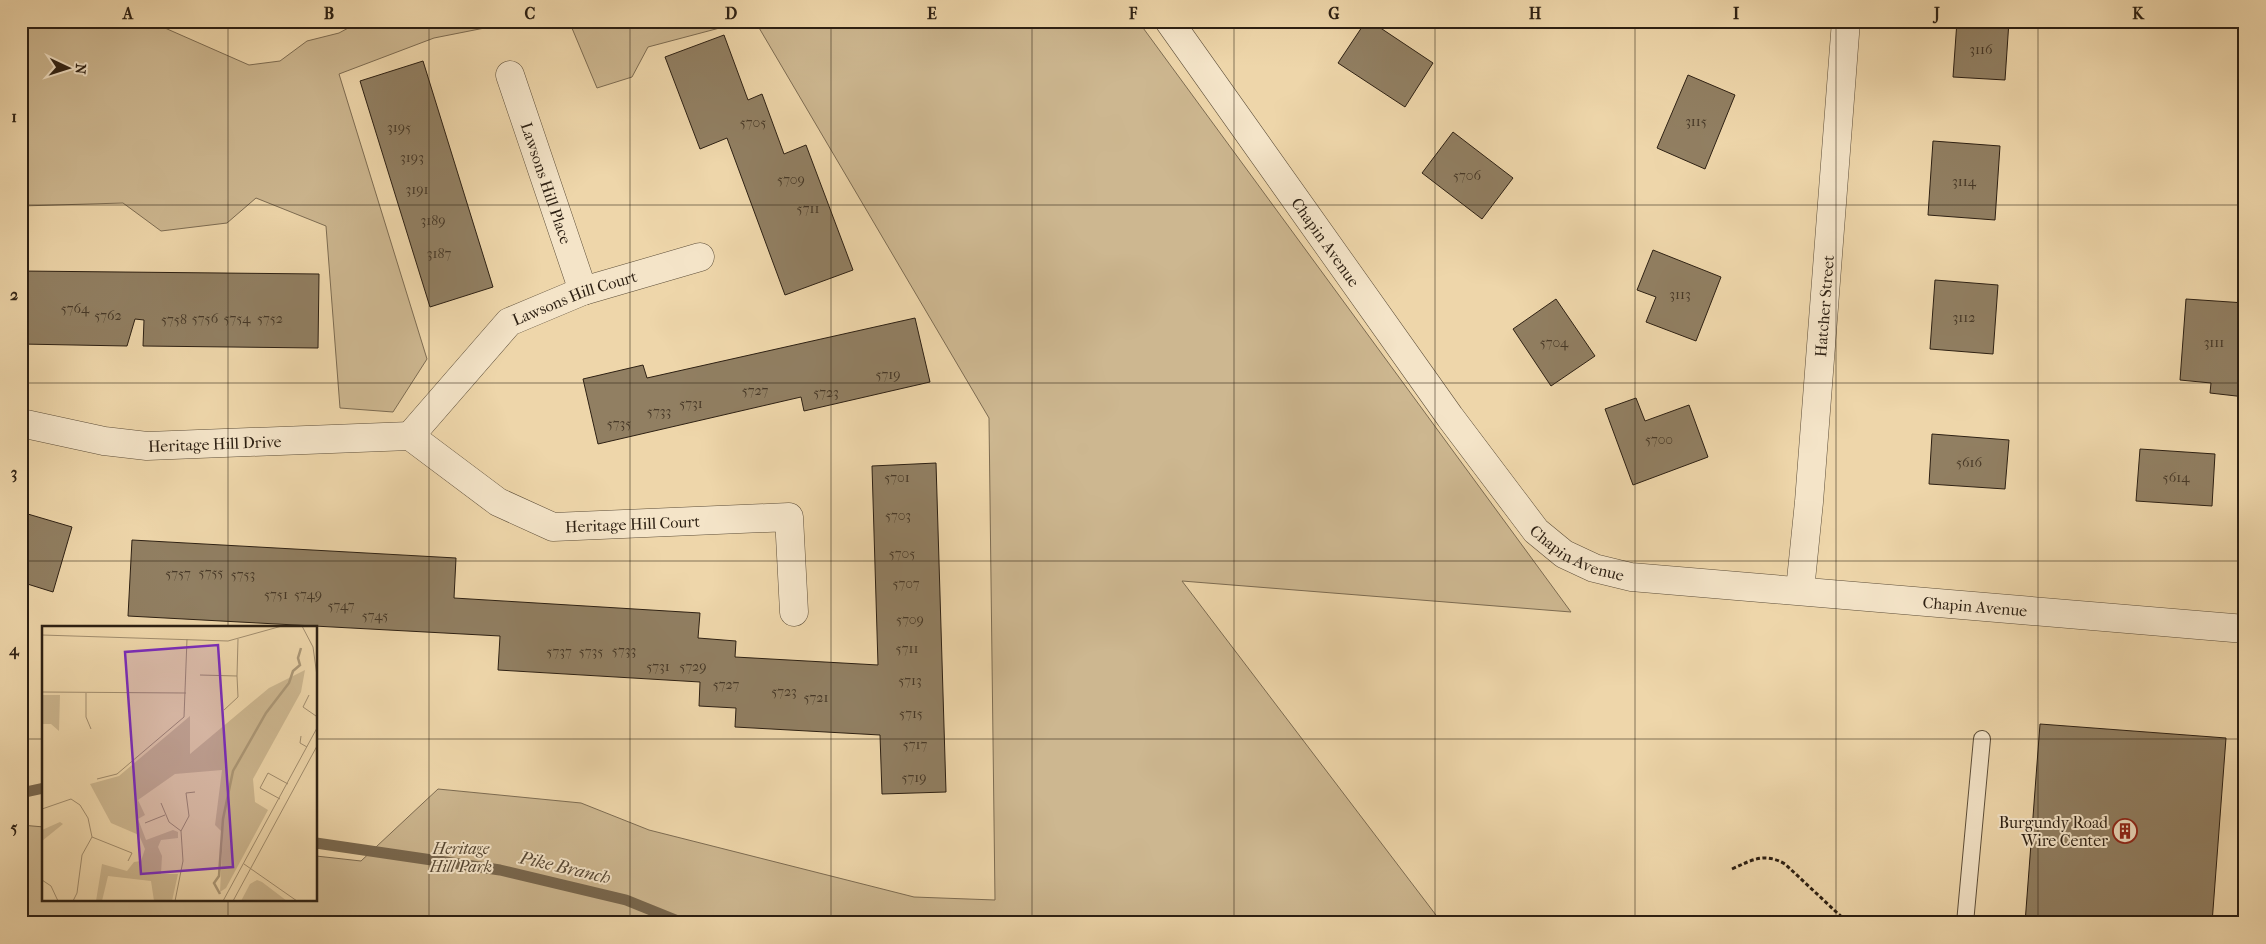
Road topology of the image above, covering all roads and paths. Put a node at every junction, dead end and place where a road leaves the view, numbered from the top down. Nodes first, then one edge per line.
1 (1170, 21) edge
2 (1846, 21) edge
3 (510, 75) dead end
4 (700, 257) dead end
5 (583, 291) junction
6 (21, 423) edge
7 (410, 436) junction
8 (1800, 590) junction
9 (794, 612) dead end
10 (2245, 628) edge
11 (1982, 739) dead end
12 (1732, 869) dead end
13 (1848, 923) edge
14 (1965, 923) edge

1 - 8 street, Chapin Avenue
2 - 8 street, Hatcher Street
3 - 5 street, Lawsons Hill Place
4 - 5 street, Lawsons Hill Court
5 - 7 street, Lawsons Hill Court
6 - 7 street, Heritage Hill Drive
7 - 9 street, Heritage Hill Court
8 - 10 street, Chapin Avenue
11 - 14 lane
12 - 13 path

